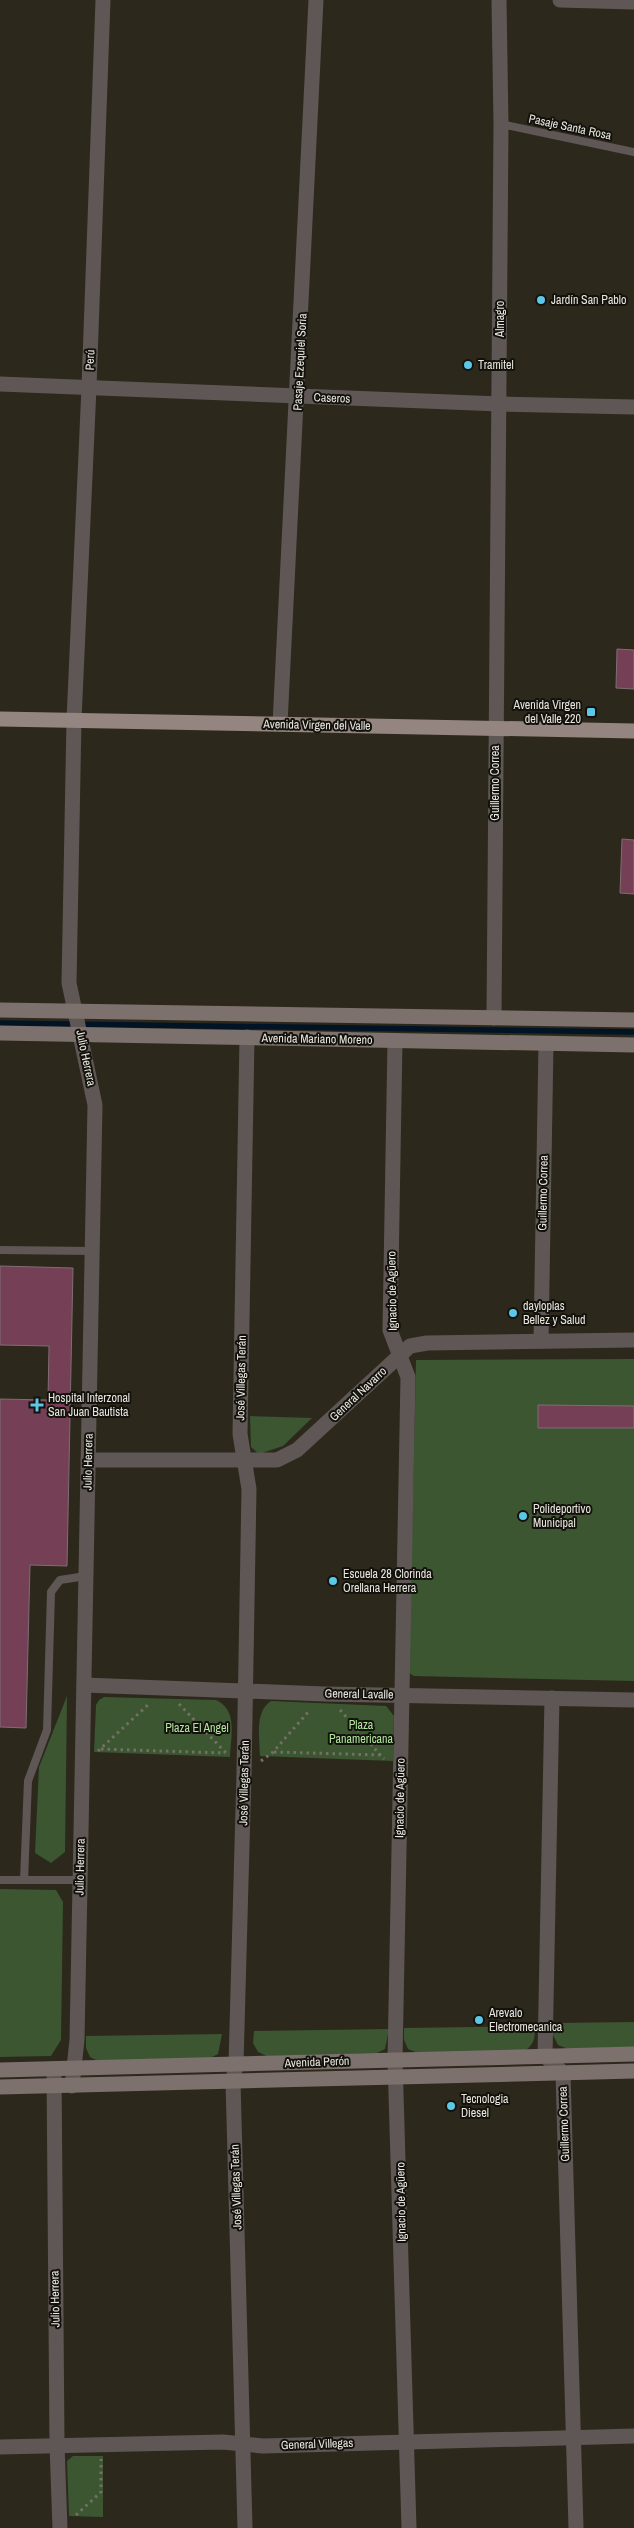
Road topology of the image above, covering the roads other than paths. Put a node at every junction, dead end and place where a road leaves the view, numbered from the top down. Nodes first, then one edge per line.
1 (103, 0) edge
2 (316, 0) edge
3 (499, 0) edge
4 (560, 0) edge
5 (634, 2) edge
6 (501, 124) junction
7 (634, 152) edge
8 (0, 384) edge
9 (89, 387) junction
10 (298, 396) junction
11 (500, 404) junction
12 (634, 407) edge
13 (0, 719) edge
14 (74, 720) junction
15 (280, 724) junction
16 (495, 728) junction
17 (634, 731) edge
18 (0, 1010) edge
19 (75, 1011) junction
20 (494, 1018) junction
21 (634, 1020) edge
22 (0, 1033) edge
23 (82, 1035) junction
24 (248, 1037) junction
25 (395, 1041) junction
26 (546, 1044) junction
27 (634, 1045) edge
28 (0, 1250) edge
29 (92, 1251) junction
30 (634, 1340) edge
31 (540, 1341) junction
32 (400, 1356) junction
33 (88, 1460) junction
34 (245, 1462) junction
35 (86, 1576) junction
36 (84, 1686) junction
37 (246, 1692) junction
38 (401, 1695) junction
39 (552, 1698) junction
40 (634, 1700) edge
41 (0, 1880) edge
42 (24, 1880) junction
43 (80, 1880) junction
44 (634, 2054) edge
45 (544, 2056) junction
46 (395, 2060) junction
47 (236, 2064) junction
48 (54, 2069) junction
49 (73, 2069) junction
50 (0, 2070) edge
51 (634, 2071) edge
52 (563, 2073) junction
53 (397, 2077) junction
54 (233, 2081) junction
55 (54, 2086) junction
56 (72, 2086) junction
57 (0, 2087) edge
58 (634, 2436) edge
59 (574, 2437) junction
60 (407, 2441) junction
61 (242, 2444) junction
62 (57, 2445) junction
63 (0, 2447) edge
64 (60, 2528) edge
65 (245, 2528) edge
66 (409, 2528) edge
67 (576, 2528) edge

1 - 9 street, Perú
2 - 10 street, Pasaje Ezequiel Soria
3 - 6 street, Almagro
4 - 5 street
6 - 7 lane, Pasaje Santa Rosa
6 - 11 street, Almagro
8 - 9 street, Caseros
9 - 10 street, Caseros
9 - 14 street, Perú
10 - 11 street, Caseros
10 - 15 street, Pasaje Ezequiel Soria
11 - 12 street, Caseros
11 - 16 street, Almagro
13 - 14 main road, Avenida Virgen del Valle
14 - 15 main road, Avenida Virgen del Valle
14 - 19 street, Julio Herrera
15 - 16 main road, Avenida Virgen del Valle
16 - 17 main road, Avenida Virgen del Valle
16 - 20 street, Guillermo Correa
18 - 19 street, Avenida Mariano Moreno
19 - 20 street, Avenida Mariano Moreno
19 - 23 street, Julio Herrera
20 - 21 street, Avenida Mariano Moreno
22 - 23 street, Avenida Mariano Moreno
23 - 24 street, Avenida Mariano Moreno
23 - 29 street, Julio Herrera
24 - 25 street, Avenida Mariano Moreno
24 - 34 street, José Villegas Terán
25 - 26 street, Avenida Mariano Moreno
25 - 32 street, Ignacio de Agüero
26 - 27 street, Avenida Mariano Moreno
26 - 31 street, Guillermo Correa
28 - 29 lane
29 - 33 street, Julio Herrera
30 - 31 street, General Navarro
31 - 32 street, General Navarro
32 - 34 street, General Navarro
32 - 38 street, Ignacio de Agüero
33 - 34 street, General Navarro
33 - 35 street, Julio Herrera
34 - 37 street, José Villegas Terán
35 - 36 street, Julio Herrera
35 - 42 lane
36 - 37 street, General Lavalle
36 - 43 street, Julio Herrera
37 - 38 street, General Lavalle
37 - 47 street, José Villegas Terán
38 - 39 street, General Lavalle
38 - 46 street, Ignacio de Agüero
39 - 40 street, General Lavalle
39 - 45 street
41 - 42 lane
42 - 43 lane
43 - 49 street, Julio Herrera
44 - 45 street, Avenida Perón
45 - 46 street, Avenida Perón
45 - 52 street, Guillermo Correa
46 - 47 street, Avenida Perón
46 - 53 street, Ignacio de Agüero
47 - 49 street, Avenida Perón
47 - 54 street, José Villegas Terán
48 - 49 street, Avenida Perón
48 - 50 street, Avenida Perón
48 - 55 street, Julio Herrera
49 - 56 street, Julio Herrera
51 - 52 street, Avenida Perón
52 - 53 street, Avenida Perón
52 - 59 street, Guillermo Correa
53 - 54 street, Avenida Perón
53 - 60 street, Ignacio de Agüero
54 - 56 street, Avenida Perón
54 - 61 street, José Villegas Terán
55 - 56 street, Avenida Perón
55 - 57 street, Avenida Perón
55 - 62 street, Julio Herrera
58 - 59 street, General Villegas
59 - 60 street, General Villegas
59 - 67 street, Guillermo Correa
60 - 61 street, General Villegas
60 - 66 street, Ignacio de Agüero
61 - 62 street, General Villegas
61 - 65 street, José Villegas Terán
62 - 63 street, General Villegas
62 - 64 street, Julio Herrera

